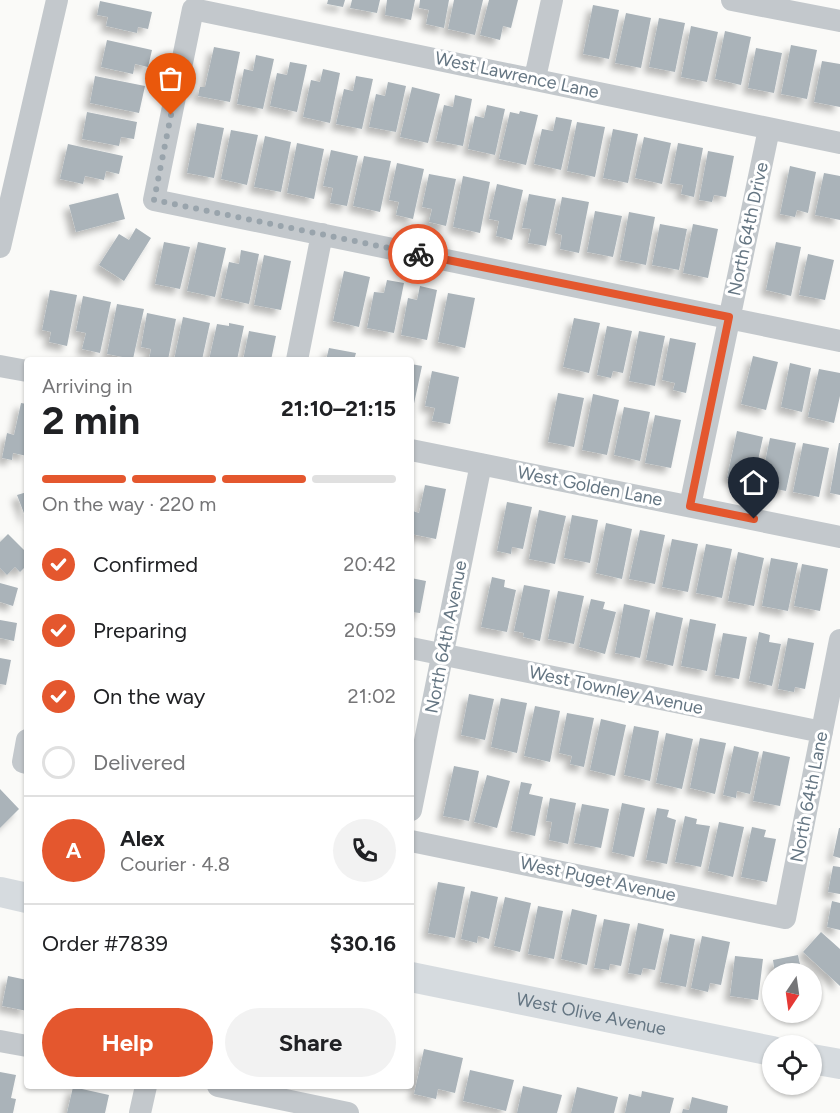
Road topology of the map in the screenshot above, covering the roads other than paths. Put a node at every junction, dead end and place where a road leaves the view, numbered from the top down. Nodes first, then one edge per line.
1 (57, 0) edge
2 (552, 0) edge
3 (732, 0) edge
4 (840, 21) edge
5 (535, 78) junction
6 (769, 129) junction
7 (840, 143) edge
8 (322, 234) junction
9 (0, 247) edge
10 (729, 317) junction
11 (840, 341) edge
12 (298, 357) edge
13 (0, 366) edge
14 (24, 370) edge
15 (414, 451) edge
16 (481, 464) junction
17 (690, 506) junction
18 (840, 537) edge
19 (840, 640) edge
20 (414, 649) edge
21 (442, 654) junction
22 (822, 732) junction
23 (414, 795) edge
24 (414, 842) edge
25 (0, 892) edge
26 (24, 897) edge
27 (785, 918) joint
28 (414, 978) edge
29 (0, 1041) edge
30 (24, 1046) edge
31 (762, 1049) edge
32 (822, 1061) edge
33 (840, 1065) edge
34 (145, 1089) edge
35 (232, 1089) edge
36 (140, 1113) edge
37 (348, 1113) edge

1 - 9 street
2 - 5 street
3 - 4 street
5 - 6 street, West Lawrence Lane
5 - 8 street, West Lawrence Lane
6 - 7 street, West Lawrence Lane
6 - 10 street, North 64th Drive
8 - 10 street
8 - 12 street
10 - 11 street
10 - 17 street, North 64th Drive
13 - 14 street
15 - 16 street, West Golden Lane
16 - 17 street, West Golden Lane
16 - 21 street, North 64th Avenue
17 - 18 street, West Golden Lane
19 - 22 street, North 64th Lane
20 - 21 street, West Townley Avenue
21 - 22 street, West Townley Avenue
21 - 23 street, North 64th Avenue
22 - 27 street, North 64th Lane
24 - 27 street, West Puget Avenue
25 - 26 main road
28 - 31 main road, West Olive Avenue
29 - 30 street
32 - 33 main road
34 - 36 street
35 - 37 street

